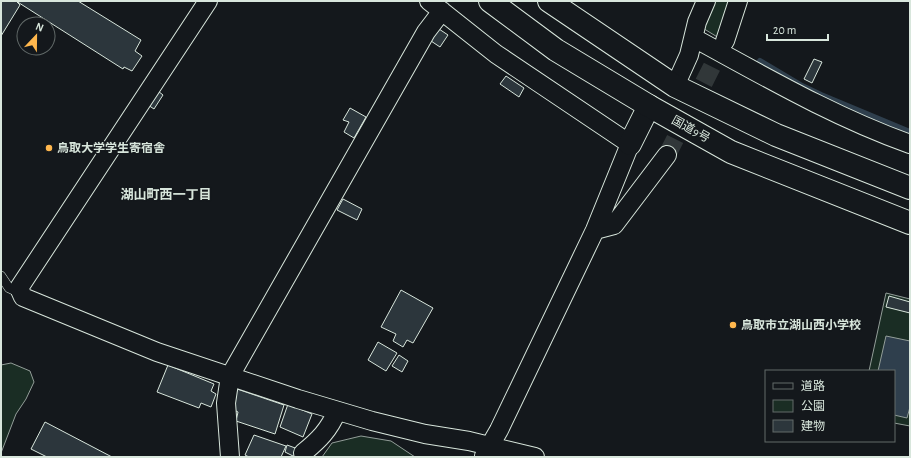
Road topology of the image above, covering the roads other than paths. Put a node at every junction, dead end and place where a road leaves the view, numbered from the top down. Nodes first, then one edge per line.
1 (208, 1) edge
2 (490, 1) edge
3 (549, 1) edge
4 (706, 1) edge
5 (738, 1) edge
6 (435, 6) edge
7 (694, 38) junction
8 (725, 41) tunnel mouth
9 (675, 86) junction
10 (649, 106) junction
11 (630, 144) junction
12 (910, 144) edge
13 (667, 155) tunnel mouth
14 (910, 188) edge
15 (910, 223) edge
16 (595, 230) junction
17 (1, 276) edge
18 (21, 293) junction
19 (230, 376) junction
20 (337, 411) junction
21 (487, 451) edge
22 (303, 454) dead end
23 (230, 457) edge
24 (535, 457) edge

1 - 18 street
2 - 10 main road, 国道9号
3 - 9 main road
4 - 7 street
5 - 8 street
6 - 11 street
6 - 19 street
7 - 9 street
7 - 12 street
9 - 14 main road
10 - 11 main road
10 - 15 main road, 国道9号
11 - 16 street
13 - 16 street
16 - 21 street
17 - 18 lane
18 - 19 street
19 - 20 street
19 - 23 street
20 - 21 street
20 - 22 street
21 - 24 street

